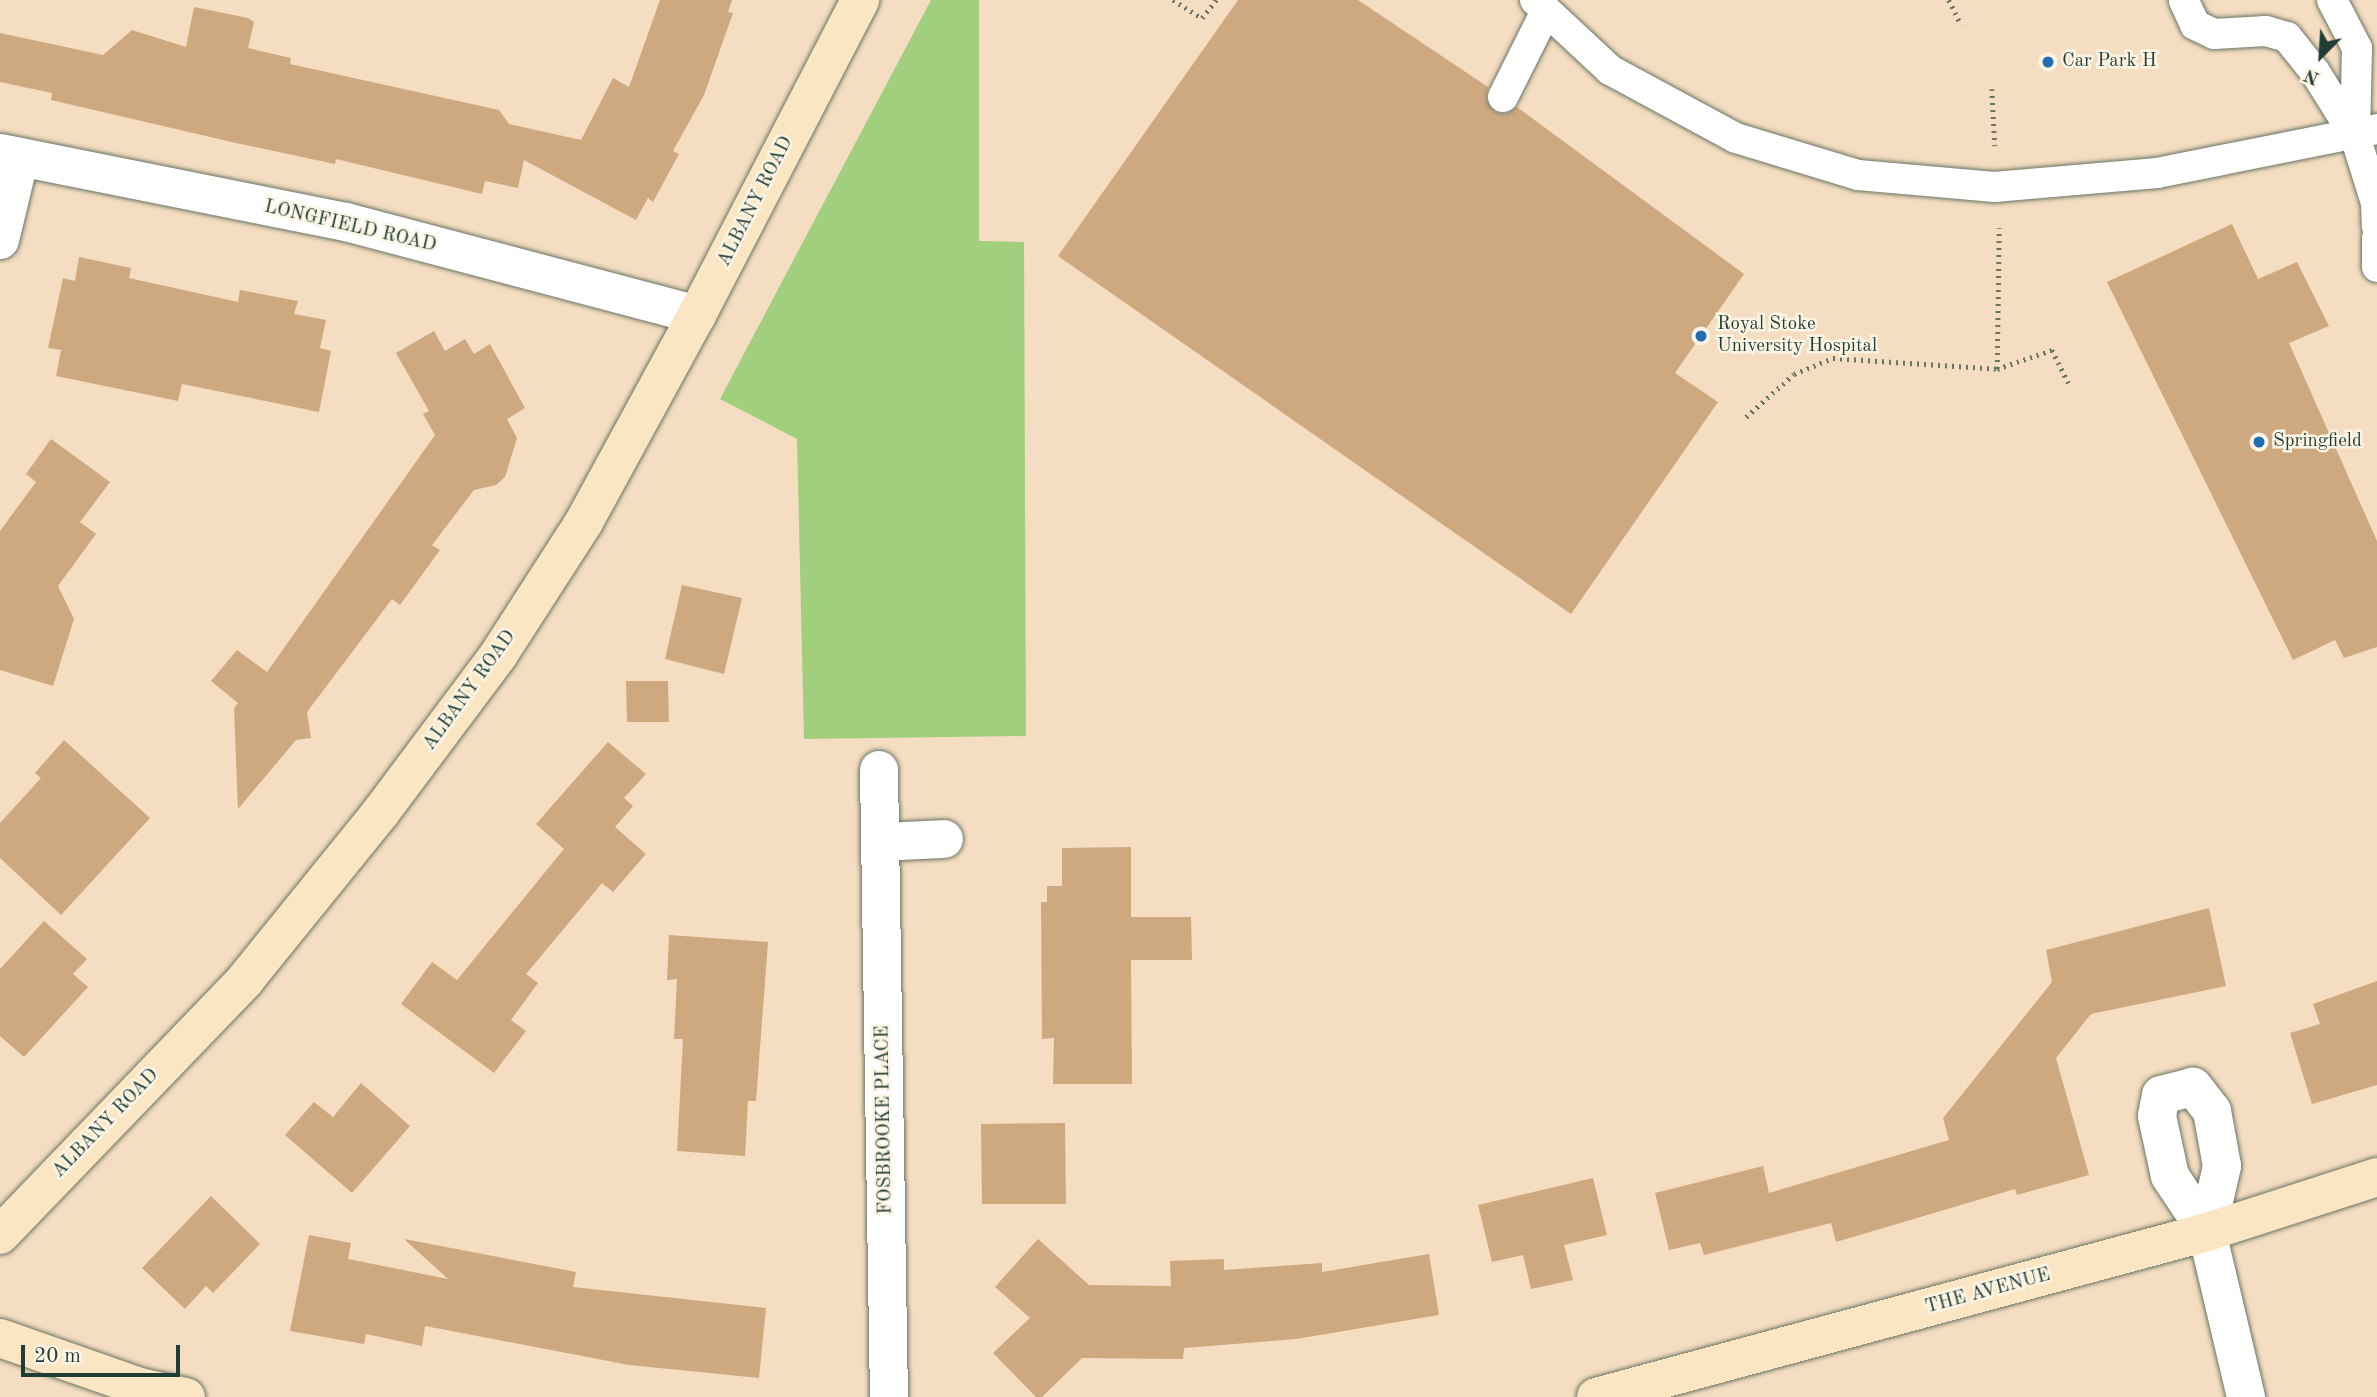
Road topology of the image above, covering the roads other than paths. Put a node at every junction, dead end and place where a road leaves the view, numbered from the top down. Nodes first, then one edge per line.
1 (832, 0) edge
2 (860, 0) edge
3 (2332, 0) edge
4 (2184, 1) edge
5 (1541, 6) edge
6 (827, 66) junction
7 (1503, 97) dead end
8 (2366, 132) edge
9 (10, 155) edge
10 (2377, 226) edge
11 (2377, 238) edge
12 (0, 240) edge
13 (2377, 267) edge
14 (697, 315) junction
15 (879, 770) dead end
16 (944, 839) dead end
17 (881, 842) junction
18 (2377, 1177) edge
19 (2207, 1232) junction
20 (0, 1235) edge
21 (0, 1338) edge
22 (186, 1397) edge
23 (890, 1397) edge
24 (1596, 1397) edge
25 (2246, 1397) edge

1 - 6 street
2 - 6 street, ALBANY ROAD
3 - 8 lane
4 - 8 lane
5 - 7 lane
5 - 8 lane
6 - 14 street, ALBANY ROAD
8 - 10 lane
9 - 12 street
9 - 14 street, LONGFIELD ROAD
11 - 13 lane
14 - 20 street, ALBANY ROAD
15 - 17 street, FOSBROOKE PLACE
16 - 17 street
17 - 23 street, FOSBROOKE PLACE
18 - 19 street, THE AVENUE
19 - 24 street, THE AVENUE
19 - 25 street
21 - 22 street

